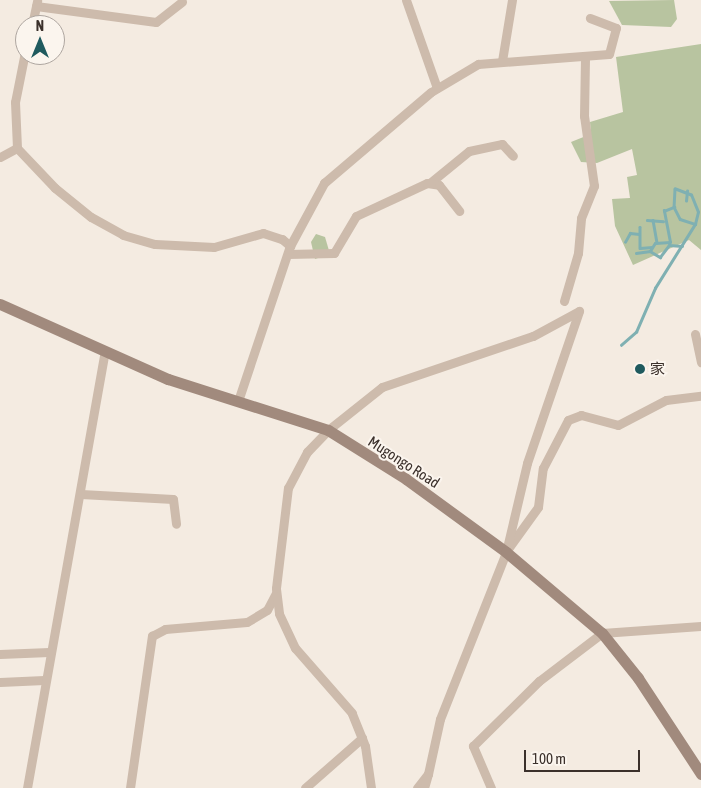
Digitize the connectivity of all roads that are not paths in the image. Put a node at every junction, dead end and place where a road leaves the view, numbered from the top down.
1 (406, 0) edge
2 (512, 0) edge
3 (182, 2) dead end
4 (37, 3) edge
5 (590, 18) dead end
6 (585, 58) junction
7 (502, 61) junction
8 (22, 65) edge
9 (437, 88) junction
10 (17, 148) junction
11 (514, 156) dead end
12 (0, 157) edge
13 (431, 182) junction
14 (459, 211) dead end
15 (289, 250) junction
16 (564, 301) dead end
17 (0, 304) edge
18 (695, 334) dead end
19 (105, 351) junction
20 (701, 362) edge
21 (701, 396) edge
22 (238, 402) junction
23 (328, 430) junction
24 (81, 494) junction
25 (176, 524) dead end
26 (506, 552) junction
27 (276, 588) junction
28 (701, 626) edge
29 (602, 633) junction
30 (49, 652) junction
31 (0, 654) edge
32 (44, 680) junction
33 (0, 682) edge
34 (362, 738) junction
35 (428, 774) junction
36 (701, 774) edge
37 (27, 788) edge
38 (130, 788) edge
39 (305, 788) edge
40 (371, 788) edge
41 (416, 788) edge
42 (424, 788) edge
43 (490, 788) edge

1 - 9 street
2 - 7 street
3 - 4 street
5 - 6 street
6 - 7 street
6 - 16 street
7 - 9 street
8 - 10 street
9 - 15 street
10 - 12 street
10 - 15 street
11 - 13 street
13 - 14 street
13 - 15 street
15 - 22 street
17 - 19 street, Mugongo Road
18 - 20 street
19 - 22 street, Mugongo Road
19 - 24 street
21 - 26 street
22 - 23 street, Mugongo Road
23 - 26 street, Mugongo Road
23 - 26 street
23 - 27 street
24 - 25 street
24 - 30 street
26 - 29 street, Mugongo Road
26 - 35 street
27 - 34 street
27 - 38 street
28 - 29 street
29 - 36 street, Mugongo Road
29 - 43 street
30 - 31 street
30 - 32 street
32 - 33 street
32 - 37 street
34 - 39 street
34 - 40 street
35 - 41 street
35 - 42 street

